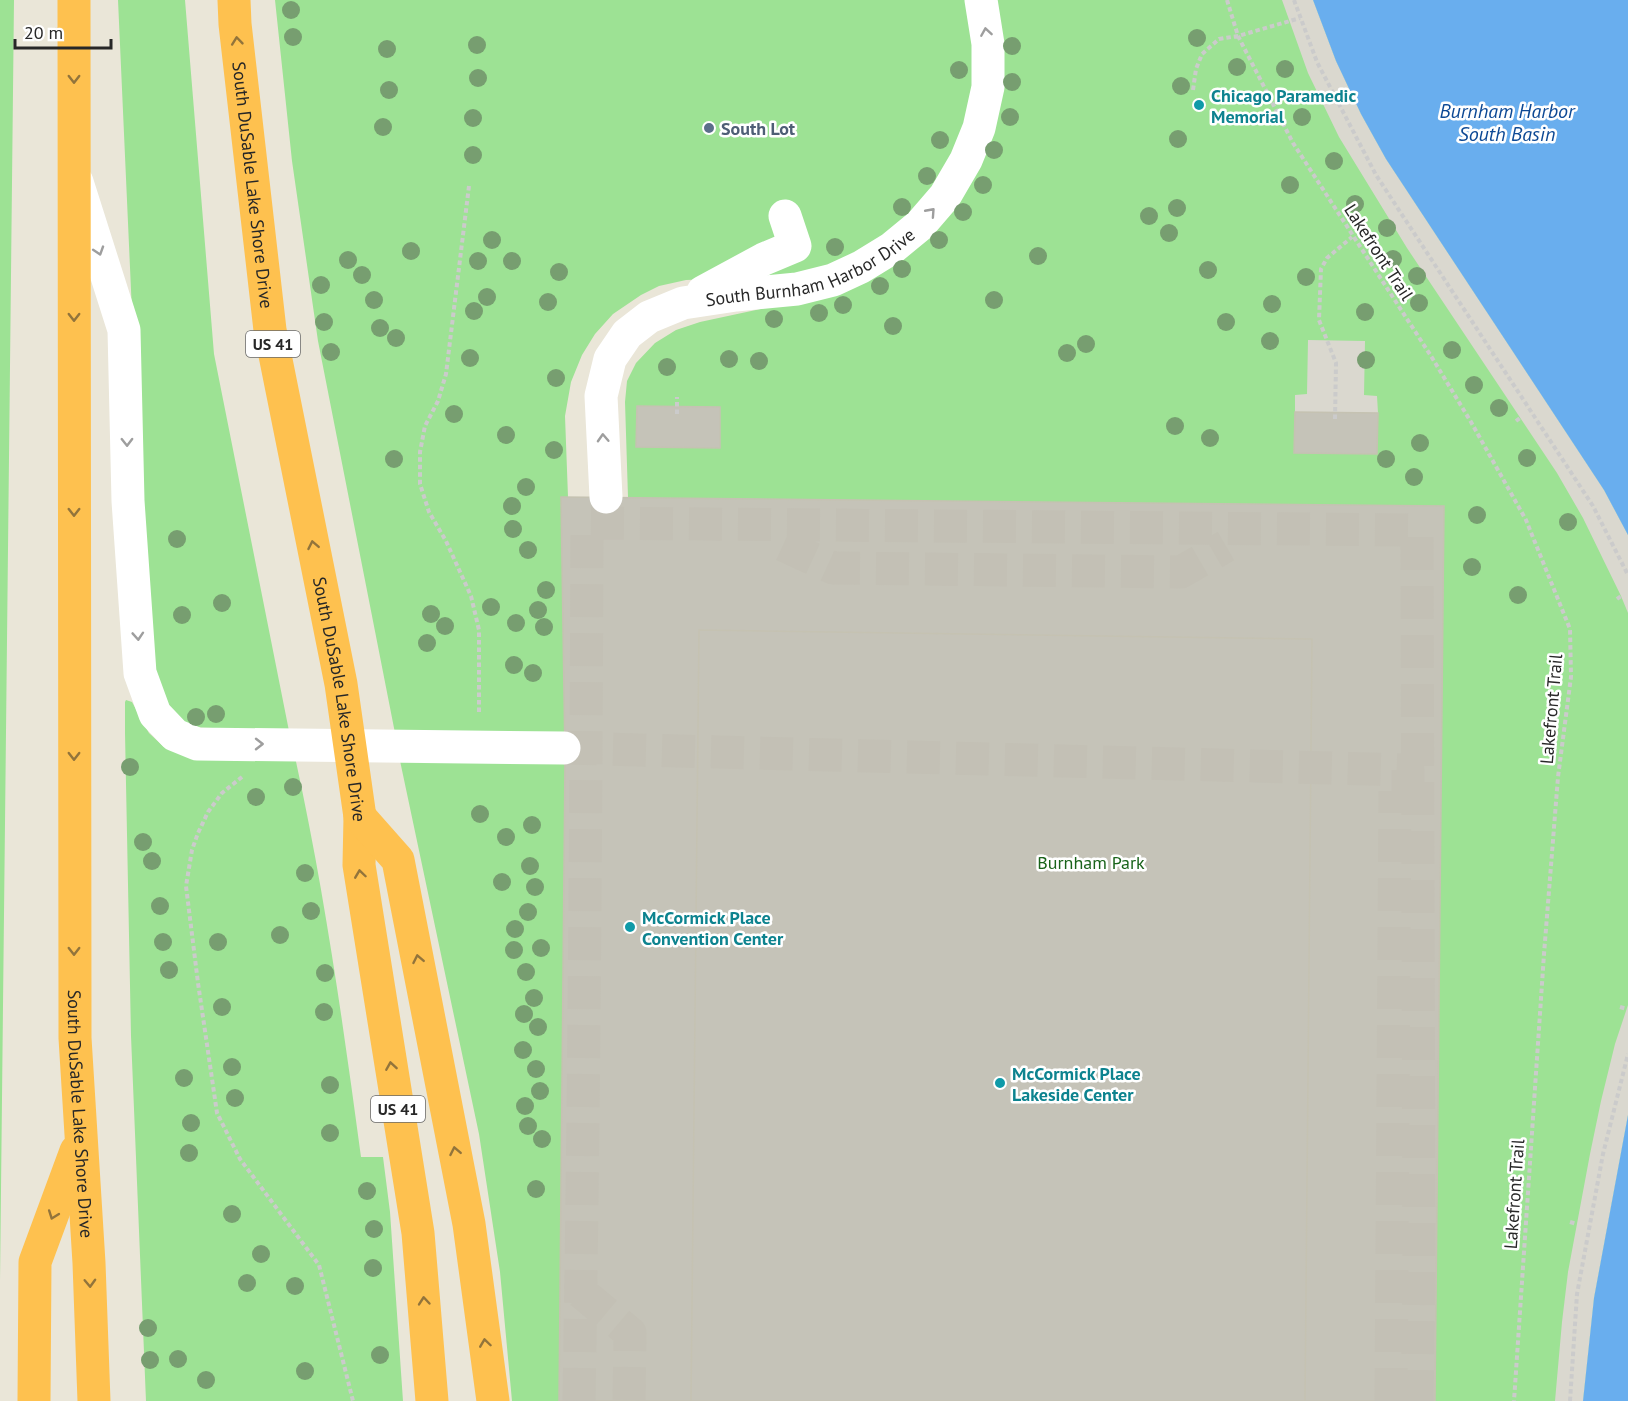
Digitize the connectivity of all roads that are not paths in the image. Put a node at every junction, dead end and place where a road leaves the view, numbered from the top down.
1 (74, 0) edge
2 (234, 0) edge
3 (981, 0) edge
4 (75, 175) junction
5 (785, 216) dead end
6 (683, 303) junction
7 (606, 496) dead end
8 (564, 748) tunnel mouth
9 (360, 817) junction
10 (80, 1141) junction
11 (34, 1401) edge
12 (94, 1401) edge
13 (432, 1401) edge
14 (493, 1401) edge

1 -> 4 highway, South DuSable Lake Shore Drive
9 -> 2 highway, South DuSable Lake Shore Drive / US 41
6 -> 3 street, South Burnham Harbor Drive
4 -> 8 street
4 -> 10 highway, South DuSable Lake Shore Drive
5 - 6 street
7 -> 6 street, South Burnham Harbor Drive
13 -> 9 highway, South DuSable Lake Shore Drive / US 41
14 -> 9 highway
10 -> 11 highway
10 -> 12 highway, South DuSable Lake Shore Drive

